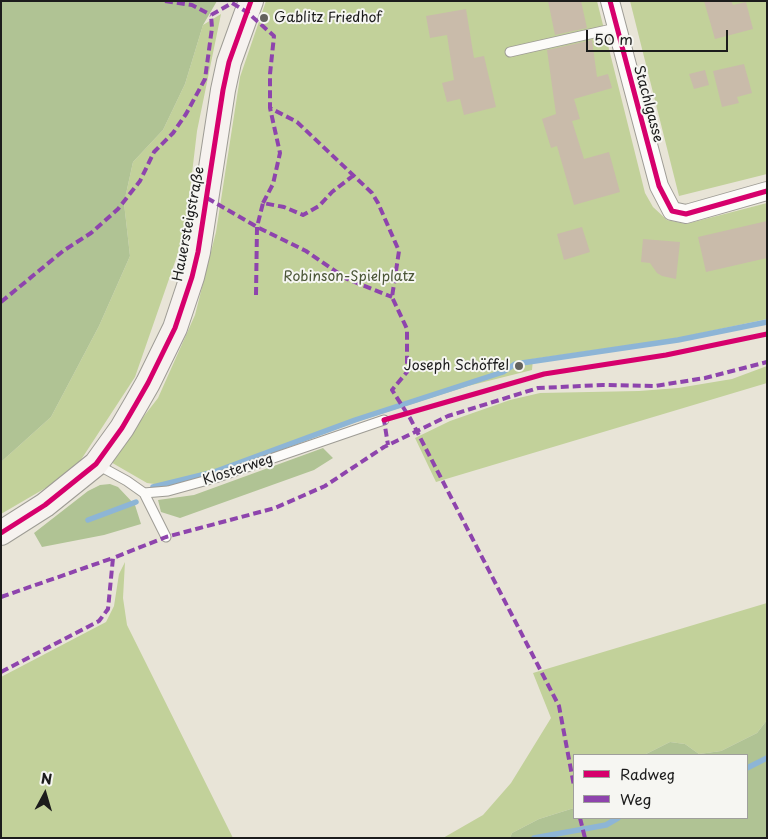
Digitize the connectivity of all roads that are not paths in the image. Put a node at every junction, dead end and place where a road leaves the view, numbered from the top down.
1 (251, 1) edge
2 (610, 1) edge
3 (616, 28) junction
4 (510, 52) dead end
5 (767, 191) edge
6 (384, 420) dead end
7 (96, 464) junction
8 (144, 493) junction
9 (1, 534) edge
10 (166, 537) dead end

1 - 7 street, Hauersteigstraße
2 - 3 street, Stachlgasse
3 - 4 lane
3 - 5 street, Stachlgasse
6 - 8 lane, Klosterweg
7 - 8 lane
7 - 9 street, Hauersteigstraße
8 - 10 lane

